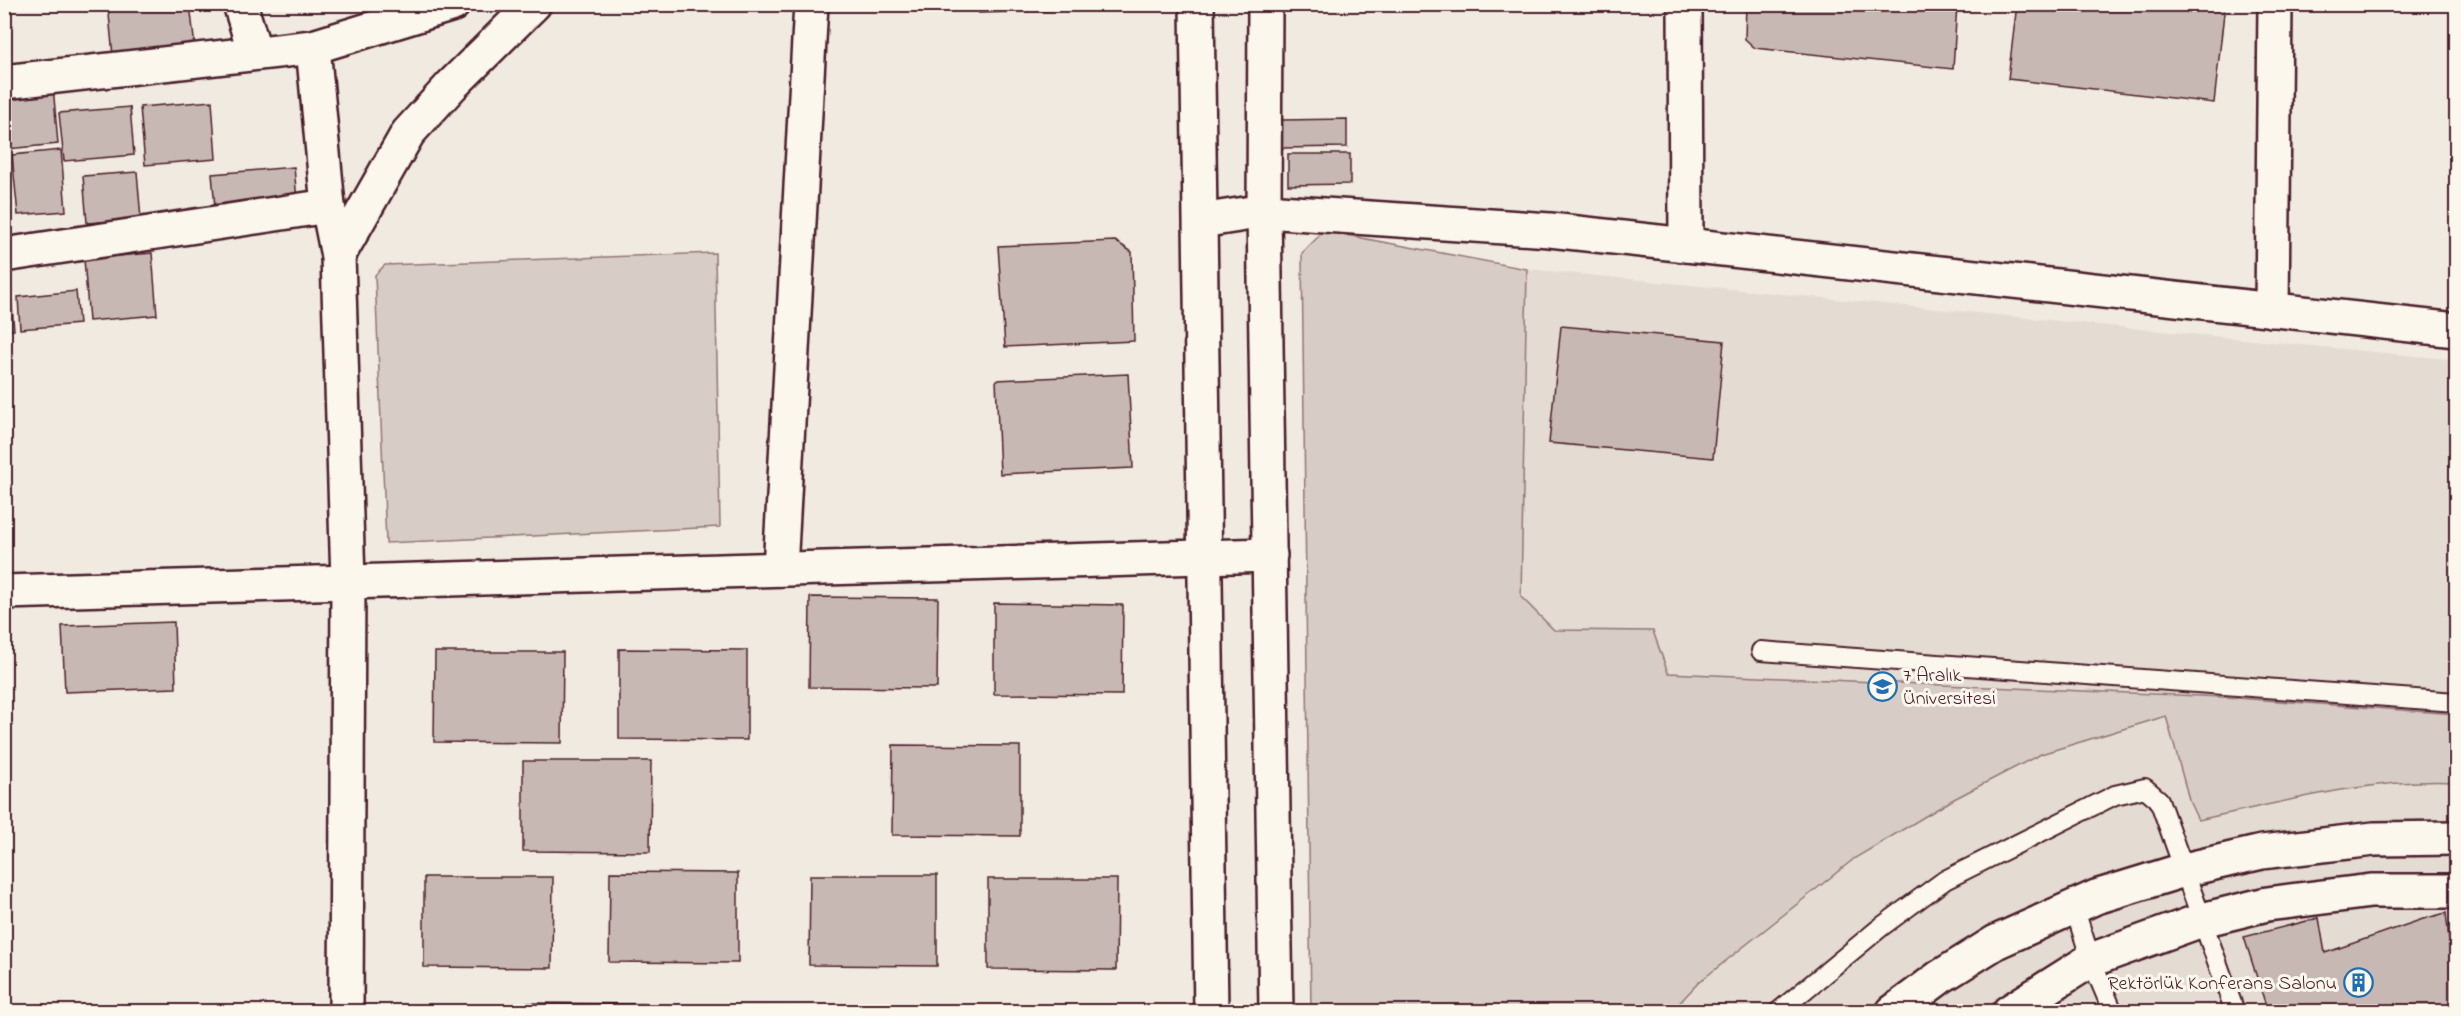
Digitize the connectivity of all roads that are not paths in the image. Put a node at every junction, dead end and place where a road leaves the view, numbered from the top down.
1 (240, 4) edge
2 (453, 4) edge
3 (534, 4) edge
4 (811, 4) edge
5 (1197, 4) edge
6 (1265, 4) edge
7 (1685, 4) edge
8 (2275, 4) edge
9 (313, 46) junction
10 (255, 53) junction
11 (4, 82) edge
12 (328, 206) junction
13 (1264, 211) junction
14 (1201, 221) junction
15 (1686, 245) junction
16 (4, 255) edge
17 (338, 256) junction
18 (2272, 310) junction
19 (2457, 330) edge
20 (1270, 555) junction
21 (1206, 558) junction
22 (780, 569) junction
23 (348, 581) junction
24 (4, 592) edge
25 (1761, 651) dead end
26 (2457, 702) edge
27 (2457, 838) edge
28 (2184, 870) junction
29 (2457, 891) edge
30 (2074, 907) junction
31 (2202, 920) junction
32 (2091, 960) junction
33 (346, 1011) edge
34 (1211, 1011) edge
35 (1276, 1011) edge
36 (1778, 1011) edge
37 (1893, 1011) edge
38 (2009, 1011) edge
39 (2113, 1011) edge
40 (2233, 1011) edge

1 - 10 street
2 - 9 street
3 - 17 street
4 - 22 street
5 - 14 street
6 - 13 street
7 - 15 street
8 - 18 street
9 - 10 street
9 - 12 street
10 - 11 street
12 - 16 street
12 - 17 street
13 - 14 street
13 - 15 street
13 - 20 street
14 - 21 street
15 - 18 street
17 - 23 street
18 - 19 street
20 - 21 street
20 - 35 street
21 - 22 street
21 - 34 street
22 - 23 street
23 - 24 street
23 - 33 street
25 - 26 lane
27 - 28 street
28 - 30 street
28 - 31 lane
28 - 36 lane
29 - 31 street
30 - 32 lane
30 - 37 street
31 - 32 street
31 - 40 lane
32 - 38 street
32 - 39 lane

